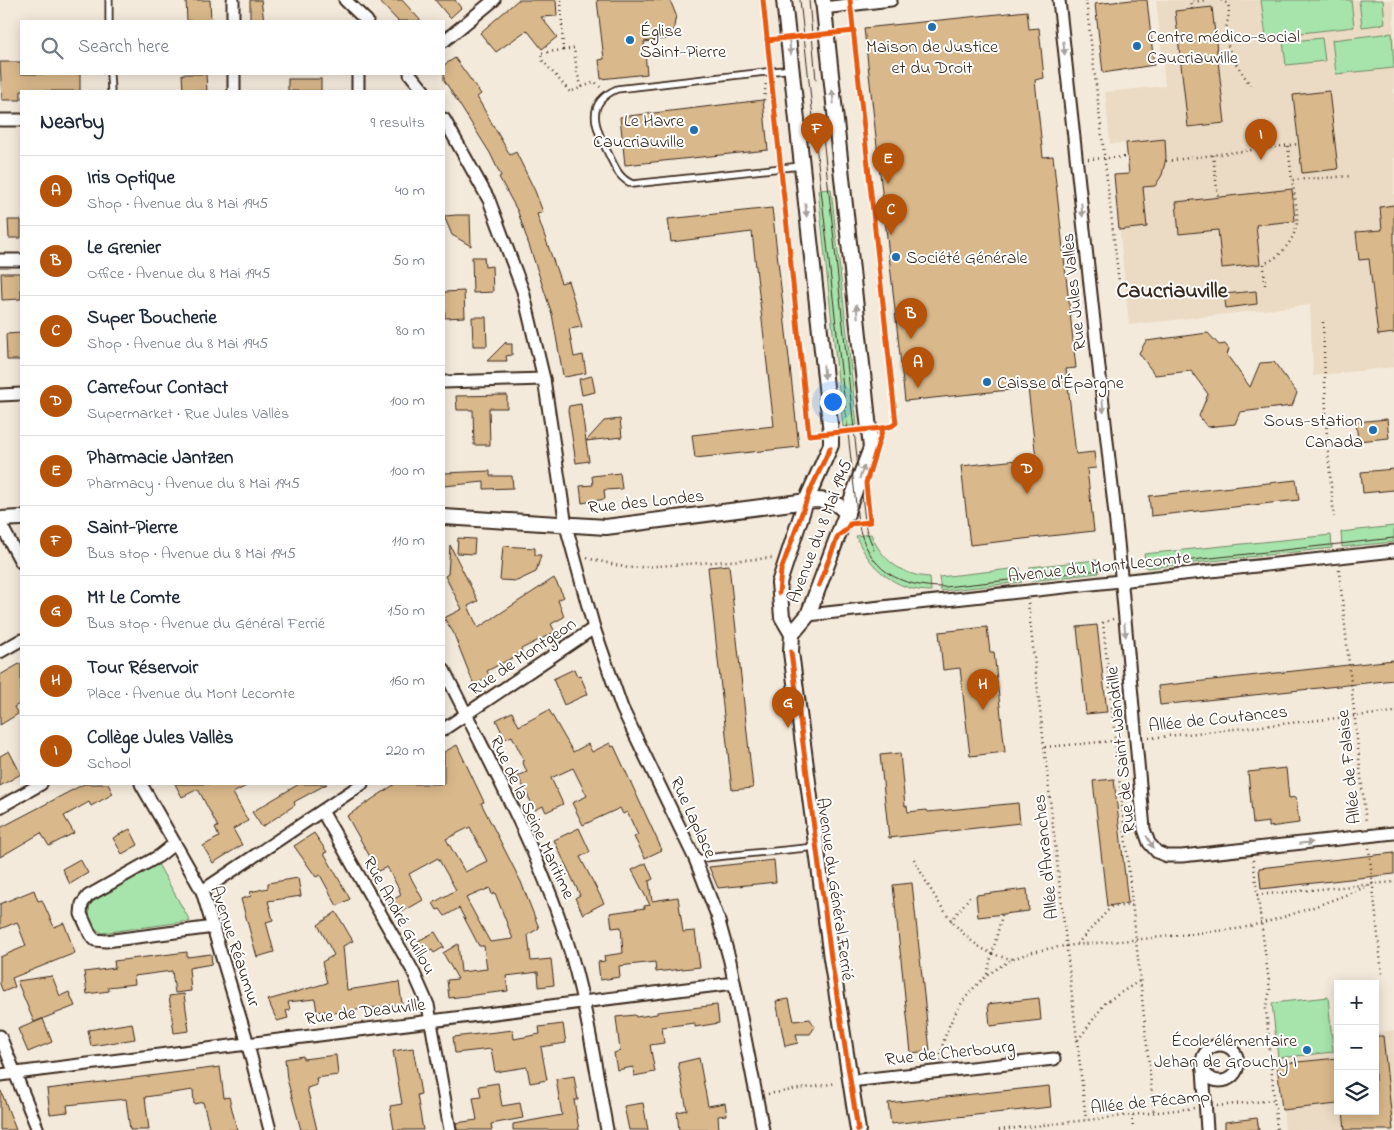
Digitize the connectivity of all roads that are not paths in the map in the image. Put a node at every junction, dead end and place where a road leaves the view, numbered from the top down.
1 (109, 0) edge
2 (233, 0) edge
3 (345, 0) edge
4 (494, 0) edge
5 (784, 0) edge
6 (891, 0) edge
7 (1059, 0) edge
8 (823, 4) edge
9 (109, 20) edge
10 (233, 20) edge
11 (366, 20) edge
12 (445, 40) edge
13 (792, 69) junction
14 (110, 75) edge
15 (234, 75) edge
16 (358, 75) edge
17 (411, 75) edge
18 (111, 90) edge
19 (234, 90) edge
20 (358, 90) edge
21 (423, 90) edge
22 (0, 120) edge
23 (20, 120) edge
24 (445, 121) edge
25 (801, 166) junction
26 (0, 260) edge
27 (20, 260) edge
28 (544, 379) junction
29 (445, 382) edge
30 (20, 394) edge
31 (0, 395) edge
32 (806, 501) junction
33 (847, 514) junction
34 (445, 517) edge
35 (20, 518) edge
36 (0, 521) edge
37 (566, 526) junction
38 (1394, 551) edge
39 (20, 560) edge
40 (1120, 581) junction
41 (808, 615) junction
42 (782, 617) junction
43 (594, 628) junction
44 (792, 634) junction
45 (20, 641) edge
46 (0, 652) edge
47 (445, 672) edge
48 (466, 714) junction
49 (445, 728) edge
50 (40, 785) edge
51 (142, 785) edge
52 (361, 785) edge
53 (0, 807) edge
54 (322, 811) junction
55 (1394, 833) edge
56 (174, 844) junction
57 (816, 848) junction
58 (695, 859) junction
59 (202, 891) junction
60 (214, 927) junction
61 (734, 983) junction
62 (582, 1002) junction
63 (431, 1021) junction
64 (0, 1036) edge
65 (248, 1044) junction
66 (1054, 1059) dead end
67 (1203, 1069) dead end
68 (15, 1073) junction
69 (0, 1075) edge
70 (850, 1081) junction
71 (38, 1130) edge
72 (270, 1130) edge
73 (450, 1130) edge
74 (607, 1130) edge
75 (763, 1130) edge
76 (858, 1130) edge
77 (1207, 1130) edge

1 - 9 lane
2 - 10 street
3 - 11 street
4 - 12 street
5 -> 13 street, Avenue du 8 Mai 1945
6 - 8 street
7 -> 40 street, Rue Jules Vallès
33 -> 8 street, Avenue du 8 Mai 1945
13 - 25 street, Avenue du 8 Mai 1945
13 - 25 lane
14 - 18 lane
15 - 19 street
16 - 20 street
17 - 21 street
22 - 23 street
24 - 28 street, Rue Laplace
25 -> 32 street, Avenue du 8 Mai 1945
26 - 27 street
28 - 29 street
28 - 37 street, Rue Laplace
30 - 31 street
32 - 33 street, Rue des Londes
32 - 37 street, Rue des Londes
32 - 42 street, Avenue du 8 Mai 1945
33 - 41 street, Avenue du 8 Mai 1945
34 - 37 street, Rue des Londes
35 - 36 street
36 - 39 street
37 - 43 street, Rue Laplace
38 - 40 street, Avenue du Mont Lecomte
40 - 41 street, Avenue du Mont Lecomte
40 -> 55 street, Rue de Saint-Wandrille
41 - 42 street
41 - 44 street, Avenue du 8 Mai 1945
42 - 44 street, Avenue du 8 Mai 1945
43 - 48 street, Rue de Montgeon
43 - 58 street, Rue Laplace
44 - 57 street, Avenue du Général Ferrié
45 - 46 street
47 - 48 street, Rue de la Seine Maritime
48 - 49 street, Rue de Montgeon
48 - 62 street, Rue de la Seine Maritime
50 - 53 street
51 - 56 street, Avenue Réaumur
52 - 54 street
54 - 59 street
54 - 63 street, Rue André Guillou
56 - 59 street, Avenue Réaumur
56 - 60 street
57 - 58 lane
57 - 70 street, Avenue du Général Ferrié
58 - 61 street, Rue Laplace
59 - 60 street, Avenue Réaumur
60 - 65 street, Avenue Réaumur
61 - 62 street, Rue de Deauville
61 - 75 street, Rue Laplace
62 - 63 street, Rue de Deauville
62 - 74 street, Rue de la Seine Maritime
63 - 65 street, Rue de Deauville
63 - 73 street, Rue André Guillou
64 - 68 street
65 - 68 street, Rue de Deauville
65 - 72 street, Avenue Réaumur
66 - 70 street, Rue de Cherbourg
67 - 77 street
68 - 69 street, Rue de Deauville
68 - 71 street
70 - 76 street, Avenue du Général Ferrié

